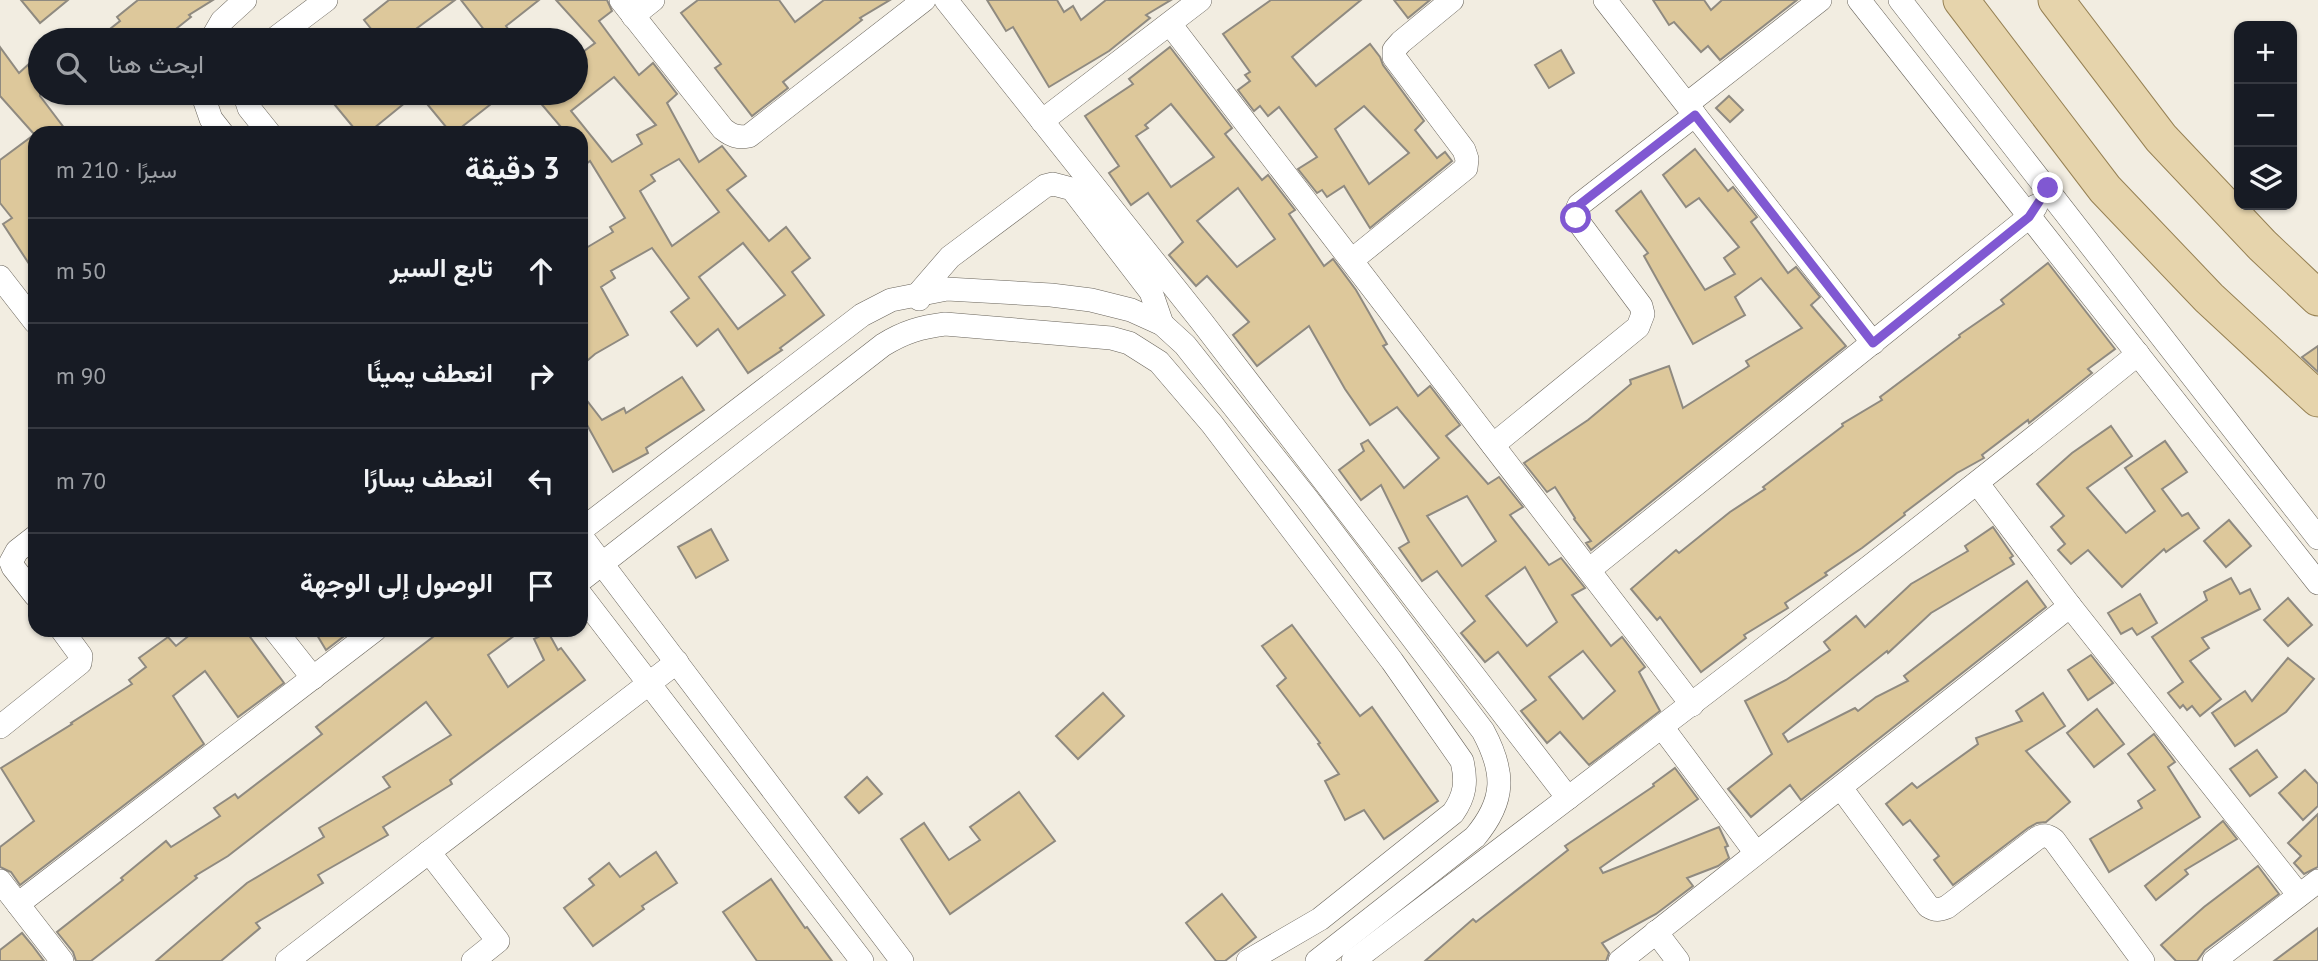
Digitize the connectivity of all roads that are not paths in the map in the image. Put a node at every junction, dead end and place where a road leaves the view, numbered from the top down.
1 (245, 0) edge
2 (326, 0) edge
3 (653, 0) edge
4 (924, 0) edge
5 (946, 0) edge
6 (1200, 0) edge
7 (1452, 0) edge
8 (1605, 0) edge
9 (1820, 0) edge
10 (1859, 0) edge
11 (1961, 0) edge
12 (2056, 0) edge
13 (1901, 1) edge
14 (627, 8) edge
15 (1877, 22) junction
16 (1170, 24) junction
17 (218, 28) edge
18 (289, 28) edge
19 (206, 105) edge
20 (248, 105) edge
21 (1691, 109) junction
22 (1042, 121) junction
23 (216, 126) edge
24 (263, 126) edge
25 (2048, 188) junction
26 (2029, 217) junction
27 (1352, 260) junction
28 (0, 277) edge
29 (918, 293) junction
30 (2318, 298) edge
31 (28, 313) edge
32 (1162, 324) junction
33 (920, 327) junction
34 (1873, 343) junction
35 (1143, 350) junction
36 (2138, 354) junction
37 (2318, 399) edge
38 (1493, 445) junction
39 (1978, 484) junction
40 (588, 525) edge
41 (2318, 538) edge
42 (28, 542) edge
43 (588, 545) edge
44 (602, 564) junction
45 (1588, 569) junction
46 (588, 575) edge
47 (2318, 583) edge
48 (28, 586) edge
49 (588, 604) edge
50 (2070, 606) junction
51 (67, 637) edge
52 (281, 637) edge
53 (367, 637) edge
54 (1416, 643) junction
55 (1392, 661) junction
56 (677, 662) junction
57 (313, 678) junction
58 (647, 684) junction
59 (1692, 705) junction
60 (0, 727) edge
61 (1662, 727) junction
62 (1519, 734) junction
63 (1494, 751) junction
64 (1841, 788) junction
65 (1568, 798) junction
66 (429, 852) junction
67 (1756, 853) junction
68 (1445, 861) junction
69 (0, 881) edge
70 (1459, 881) junction
71 (2318, 881) edge
72 (2298, 895) junction
73 (18, 904) junction
74 (1656, 932) junction
75 (1272, 955) edge
76 (62, 961) edge
77 (287, 961) edge
78 (473, 961) edge
79 (862, 961) edge
80 (902, 961) edge
81 (1248, 961) edge
82 (1317, 961) edge
83 (1353, 961) edge
84 (1620, 961) edge
85 (1678, 961) edge
86 (2143, 961) edge
87 (2214, 961) edge

1 - 17 street
2 - 18 street
3 - 14 street
4 - 14 street
5 - 22 street
6 - 16 street
7 - 27 street
8 - 21 street
9 - 21 street
10 - 15 street
11 - 37 main road
12 - 30 main road
13 - 15 street
13 - 25 street
15 - 26 street
16 - 22 street
16 - 27 street
19 - 23 street
20 - 24 street
21 - 34 street
21 - 38 street
22 - 62 street
25 - 26 street
25 - 41 street
26 - 34 street
26 - 36 street
27 - 38 street
28 - 31 street
29 - 32 street
29 - 32 street
29 - 33 street
29 - 40 street
32 - 35 street
32 - 54 street
33 - 35 street
33 - 44 street
34 - 45 street
35 - 55 street
36 - 39 street
36 - 47 street
38 - 45 street
39 - 50 street
39 - 59 street
42 - 48 street
43 - 44 street
44 - 46 street
44 - 56 street
45 - 59 street
49 - 58 street
50 - 64 street
50 - 72 street
51 - 60 street
52 - 57 street
53 - 57 street
54 - 55 street
54 - 63 street
55 - 75 street
56 - 58 street
56 - 80 street
57 - 73 street
58 - 66 street
58 - 79 street
59 - 61 street
61 - 65 street
61 - 67 street
62 - 63 street
62 - 65 street
63 - 68 street
64 - 67 street
64 - 86 street
65 - 70 street
66 - 77 street
66 - 78 street
67 - 74 street
68 - 70 street
68 - 82 street
69 - 73 street
70 - 83 street
71 - 72 street
72 - 87 street
73 - 76 street
74 - 84 street
74 - 85 street
75 - 81 street

